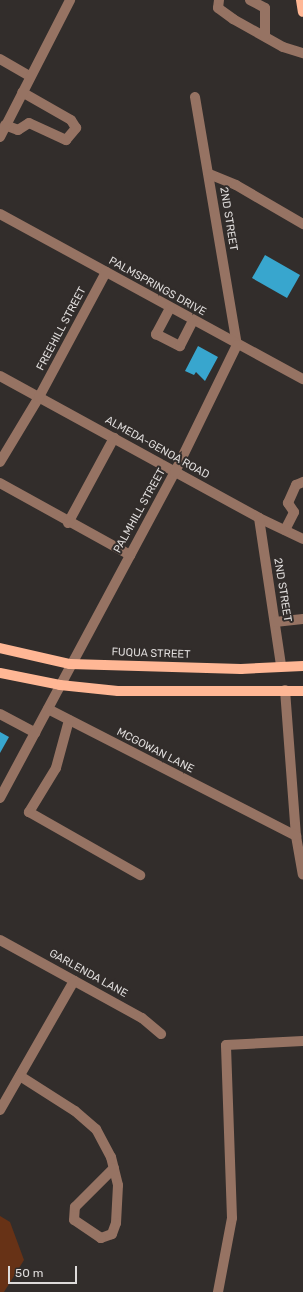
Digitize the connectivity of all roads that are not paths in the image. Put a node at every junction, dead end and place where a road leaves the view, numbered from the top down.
1 (70, 0) edge
2 (219, 0) edge
3 (250, 0) edge
4 (301, 0) edge
5 (265, 4) edge
6 (303, 12) edge
7 (265, 36) junction
8 (303, 53) edge
9 (0, 60) edge
10 (29, 76) junction
11 (22, 92) junction
12 (195, 97) dead end
13 (5, 125) junction
14 (0, 136) edge
15 (209, 174) junction
16 (0, 214) edge
17 (303, 224) edge
18 (106, 272) junction
19 (170, 308) junction
20 (193, 320) junction
21 (237, 345) junction
22 (0, 376) edge
23 (303, 379) edge
24 (40, 397) junction
25 (114, 438) junction
26 (0, 462) edge
27 (175, 472) junction
28 (303, 482) edge
29 (0, 483) edge
30 (299, 514) edge
31 (259, 518) junction
32 (68, 523) junction
33 (285, 530) junction
34 (303, 539) edge
35 (130, 555) junction
36 (303, 619) edge
37 (275, 622) junction
38 (0, 648) edge
39 (70, 664) junction
40 (281, 666) junction
41 (303, 666) edge
42 (0, 673) edge
43 (60, 685) junction
44 (294, 691) edge
45 (303, 697) edge
46 (48, 709) junction
47 (0, 714) edge
48 (69, 720) junction
49 (35, 733) junction
50 (0, 798) edge
51 (296, 836) junction
52 (303, 874) edge
53 (140, 875) dead end
54 (0, 940) edge
55 (74, 981) junction
56 (161, 1034) dead end
57 (302, 1040) edge
58 (20, 1076) junction
59 (0, 1110) edge
60 (114, 1168) junction
61 (218, 1292) edge

1 - 10 street
2 - 7 street
3 - 5 street
4 - 6 main road
5 - 7 street
7 - 8 street
9 - 10 street
10 - 11 street
11 - 13 street
11 - 13 street
12 - 15 street, 2ND STREET
13 - 14 street
15 - 17 street
15 - 21 street, 2ND STREET
16 - 18 street, PALMSPRINGS DRIVE
18 - 19 street, PALMSPRINGS DRIVE
18 - 24 street, FREEHILL STREET
19 - 20 street, PALMSPRINGS DRIVE
19 - 20 street
20 - 21 street, PALMSPRINGS DRIVE
21 - 23 street, PALMSPRINGS DRIVE
21 - 27 street, PALMHILL STREET
22 - 24 street, ALMEDA-GENOA ROAD
24 - 25 street, ALMEDA-GENOA ROAD
24 - 26 street, FREEHILL STREET
25 - 27 street, ALMEDA-GENOA ROAD
25 - 32 street
27 - 31 street, ALMEDA-GENOA ROAD
27 - 35 street, PALMHILL STREET
28 - 30 street
29 - 32 street
30 - 33 street
31 - 33 street, ALMEDA-GENOA ROAD
31 - 37 street, 2ND STREET
32 - 35 street
33 - 34 street, ALMEDA-GENOA ROAD
35 - 39 street, PALMHILL STREET
36 - 37 street
37 - 40 street, 2ND STREET
38 - 39 main road, FUQUA STREET
39 - 40 main road, FUQUA STREET
39 - 43 street
40 - 41 main road, FUQUA STREET
42 - 43 main road
43 - 44 main road
43 - 46 street
44 - 45 street
44 - 51 street
46 - 48 street, MCGOWAN LANE
46 - 49 street
47 - 49 street
48 - 51 street, MCGOWAN LANE
48 - 53 street
49 - 50 street
51 - 52 street
54 - 55 street, GARLENDA LANE
55 - 56 street, GARLENDA LANE
55 - 58 street
57 - 61 street
58 - 59 street
58 - 60 street
60 - 60 street

